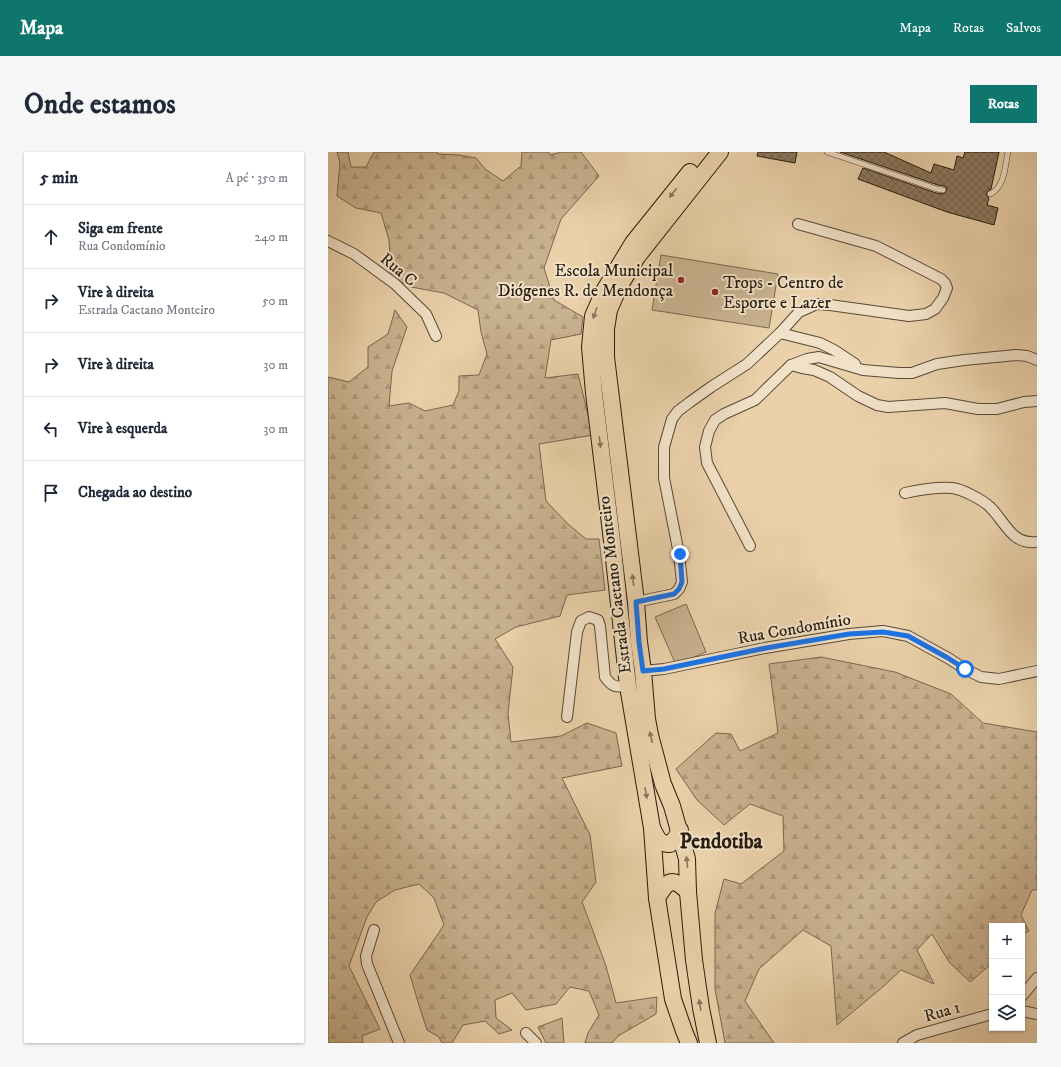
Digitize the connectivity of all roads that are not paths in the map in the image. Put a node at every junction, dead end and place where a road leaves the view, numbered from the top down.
1 (706, 152) edge
2 (720, 152) edge
3 (827, 152) edge
4 (1008, 152) edge
5 (943, 190) dead end
6 (990, 194) dead end
7 (798, 224) dead end
8 (328, 241) edge
9 (780, 333) junction
10 (436, 336) dead end
11 (1037, 360) edge
12 (791, 365) junction
13 (863, 370) junction
14 (1037, 401) edge
15 (905, 493) dead end
16 (1037, 542) edge
17 (750, 546) dead end
18 (636, 602) junction
19 (643, 671) junction
20 (1037, 671) edge
21 (628, 686) junction
22 (567, 717) dead end
23 (652, 828) junction
24 (680, 830) junction
25 (688, 892) junction
26 (657, 898) junction
27 (374, 930) dead end
28 (1037, 978) edge
29 (1023, 995) edge
30 (1025, 1012) edge
31 (1037, 1014) edge
32 (989, 1015) edge
33 (526, 1033) dead end
34 (399, 1043) edge
35 (536, 1043) edge
36 (689, 1043) edge
37 (708, 1043) edge
38 (903, 1043) edge

1 -> 21 main road, Estrada Caetano Monteiro
18 -> 2 main road, Estrada Caetano Monteiro
3 - 5 lane
4 - 6 lane
7 - 9 street
8 - 10 street, Rua C
9 - 13 street
9 - 18 street
11 - 13 street
12 - 13 street
12 - 14 street
12 - 17 street
15 - 16 street
18 - 19 main road, Estrada Caetano Monteiro
19 - 20 street, Rua Condomínio
24 -> 19 main road, Estrada Caetano Monteiro
21 - 22 street
21 -> 23 main road, Estrada Caetano Monteiro
23 - 24 main road
23 - 26 main road, Estrada Caetano Monteiro
25 -> 24 main road, Estrada Caetano Monteiro
25 - 26 main road
37 -> 25 main road, Estrada Caetano Monteiro
26 - 36 main road, Estrada Caetano Monteiro
27 - 34 street
28 - 29 street
30 - 31 street
32 - 38 street, Rua 1
33 - 35 street

